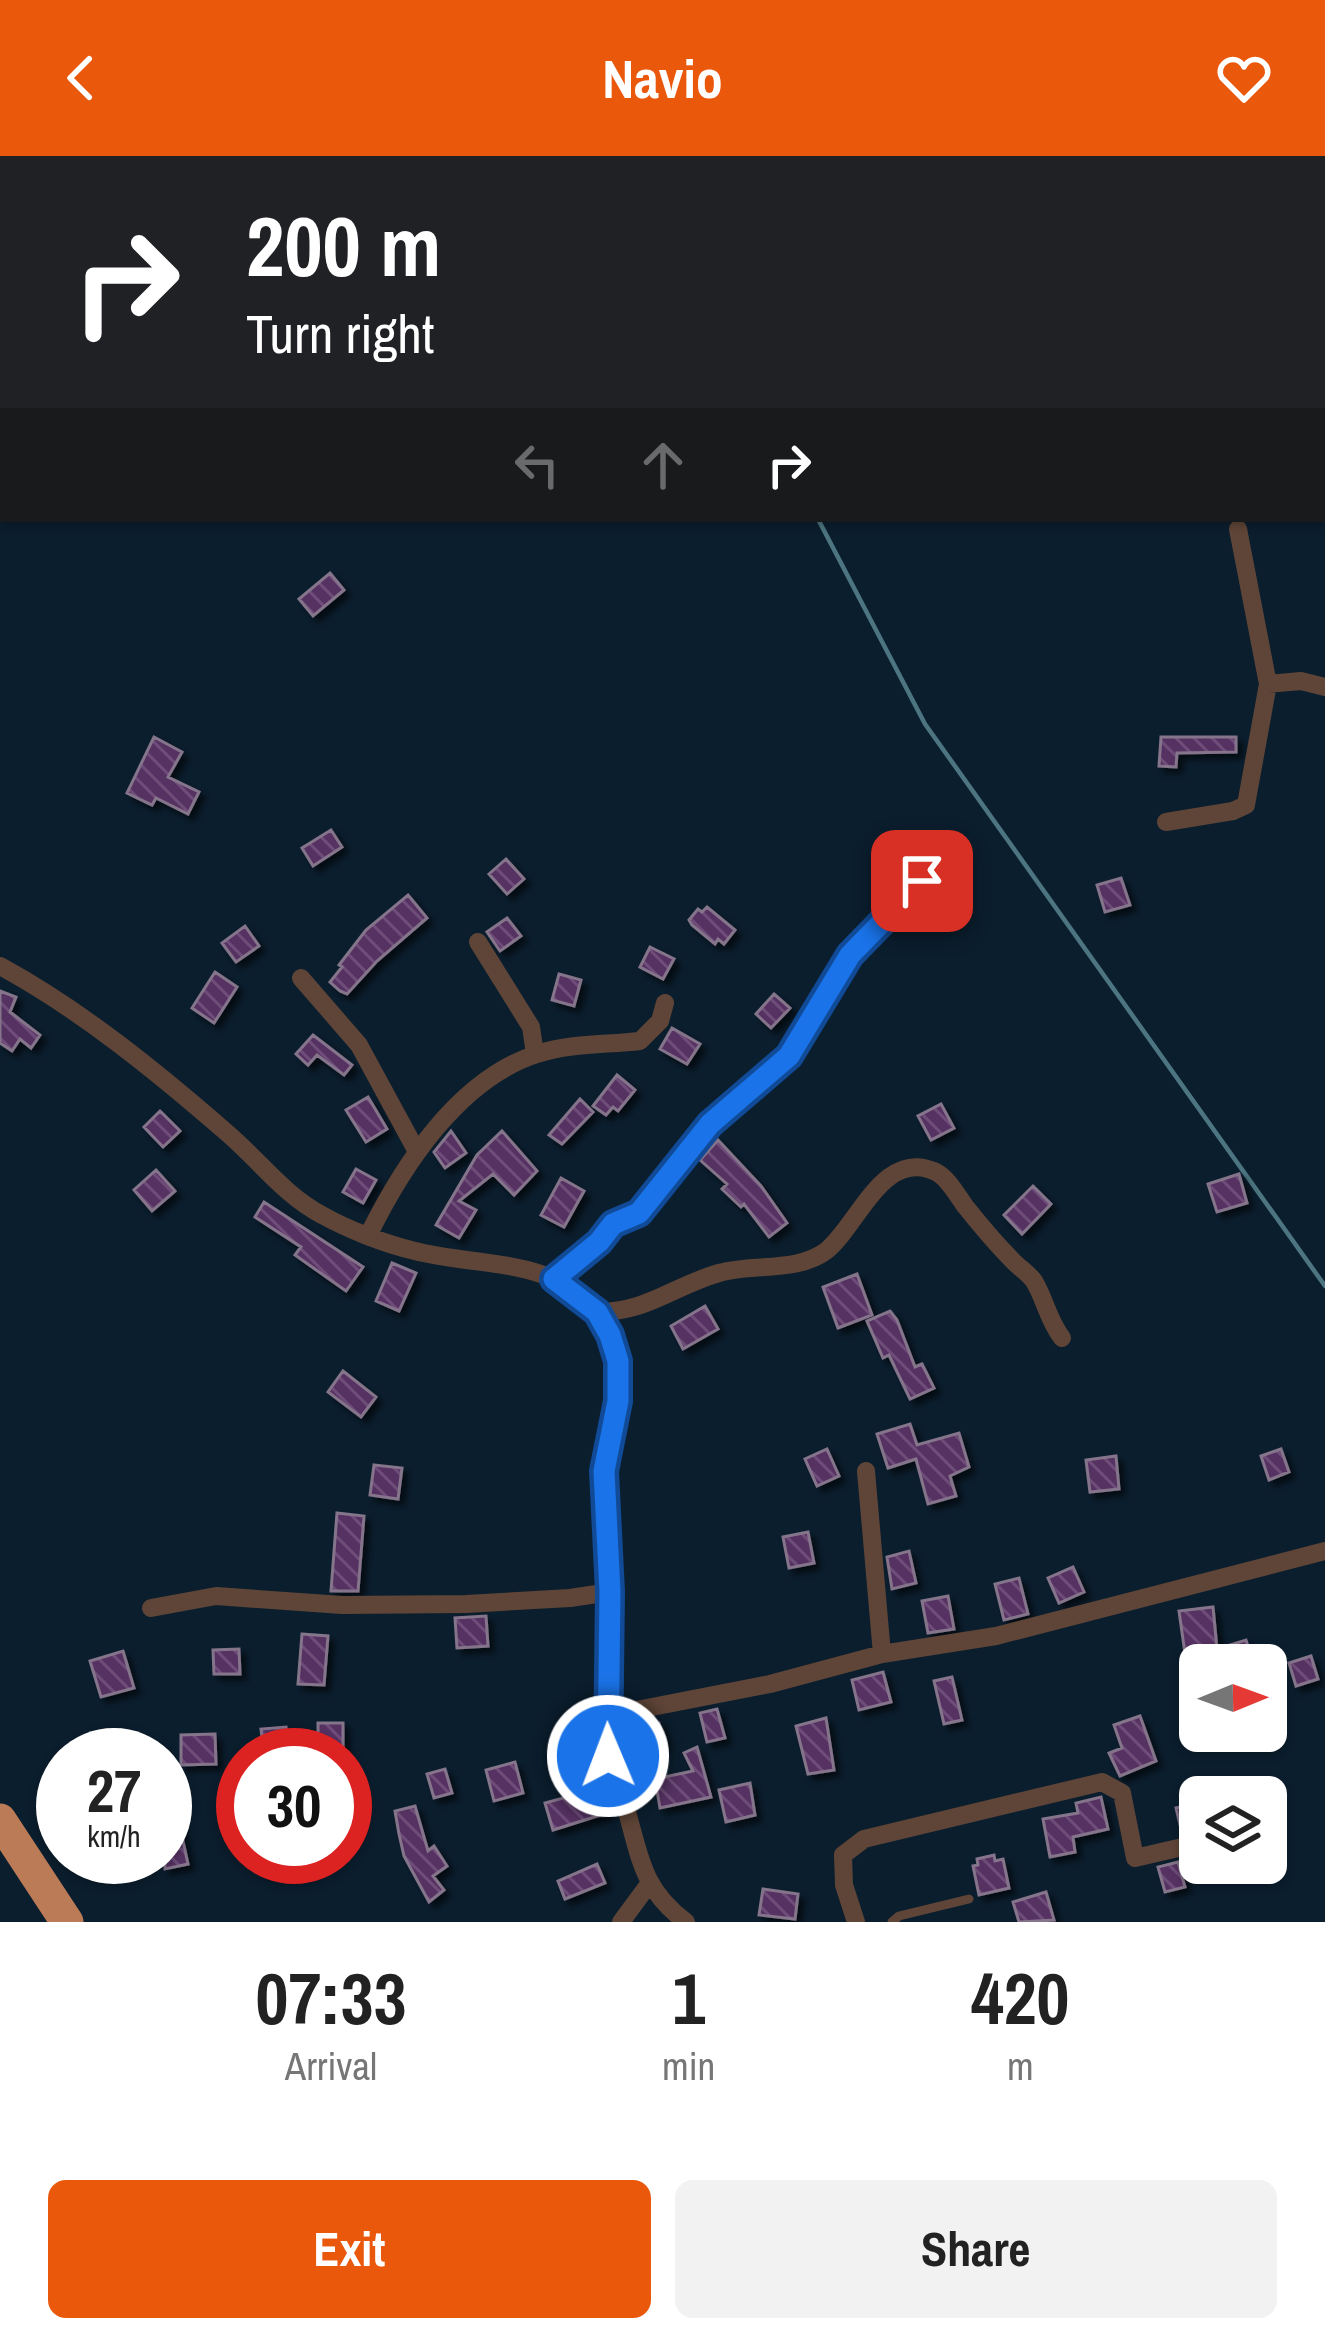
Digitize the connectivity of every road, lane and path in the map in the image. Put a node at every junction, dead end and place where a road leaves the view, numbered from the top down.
1 (1238, 529) dead end
2 (1268, 684) junction
3 (1325, 687) edge
4 (1166, 822) dead end
5 (922, 881) dead end
6 (478, 942) dead end
7 (0, 966) edge
8 (302, 978) dead end
9 (665, 1003) dead end
10 (536, 1054) junction
11 (416, 1150) junction
12 (369, 1234) junction
13 (554, 1279) junction
14 (597, 1312) junction
15 (1062, 1338) dead end
16 (866, 1471) dead end
17 (1325, 1551) edge
18 (610, 1592) junction
19 (152, 1608) dead end
20 (882, 1654) junction
21 (606, 1716) junction
22 (0, 1820) edge
23 (1179, 1848) edge
24 (649, 1884) junction
25 (969, 1899) dead end
26 (67, 1922) edge
27 (621, 1922) edge
28 (686, 1922) edge
29 (856, 1922) edge
30 (892, 1922) edge

1 - 2 street
2 - 3 street
2 - 4 street
5 - 13 street
6 - 10 street
7 - 12 street
8 - 11 street
9 - 10 street
10 - 11 street
11 - 12 street
12 - 13 street
13 - 14 street
14 - 15 street
14 - 18 street
16 - 20 street
17 - 20 street
18 - 19 street
18 - 21 street
20 - 21 street
21 - 24 street
22 - 26 highway
23 - 29 street
24 - 27 street
24 - 28 street
25 - 30 lane

